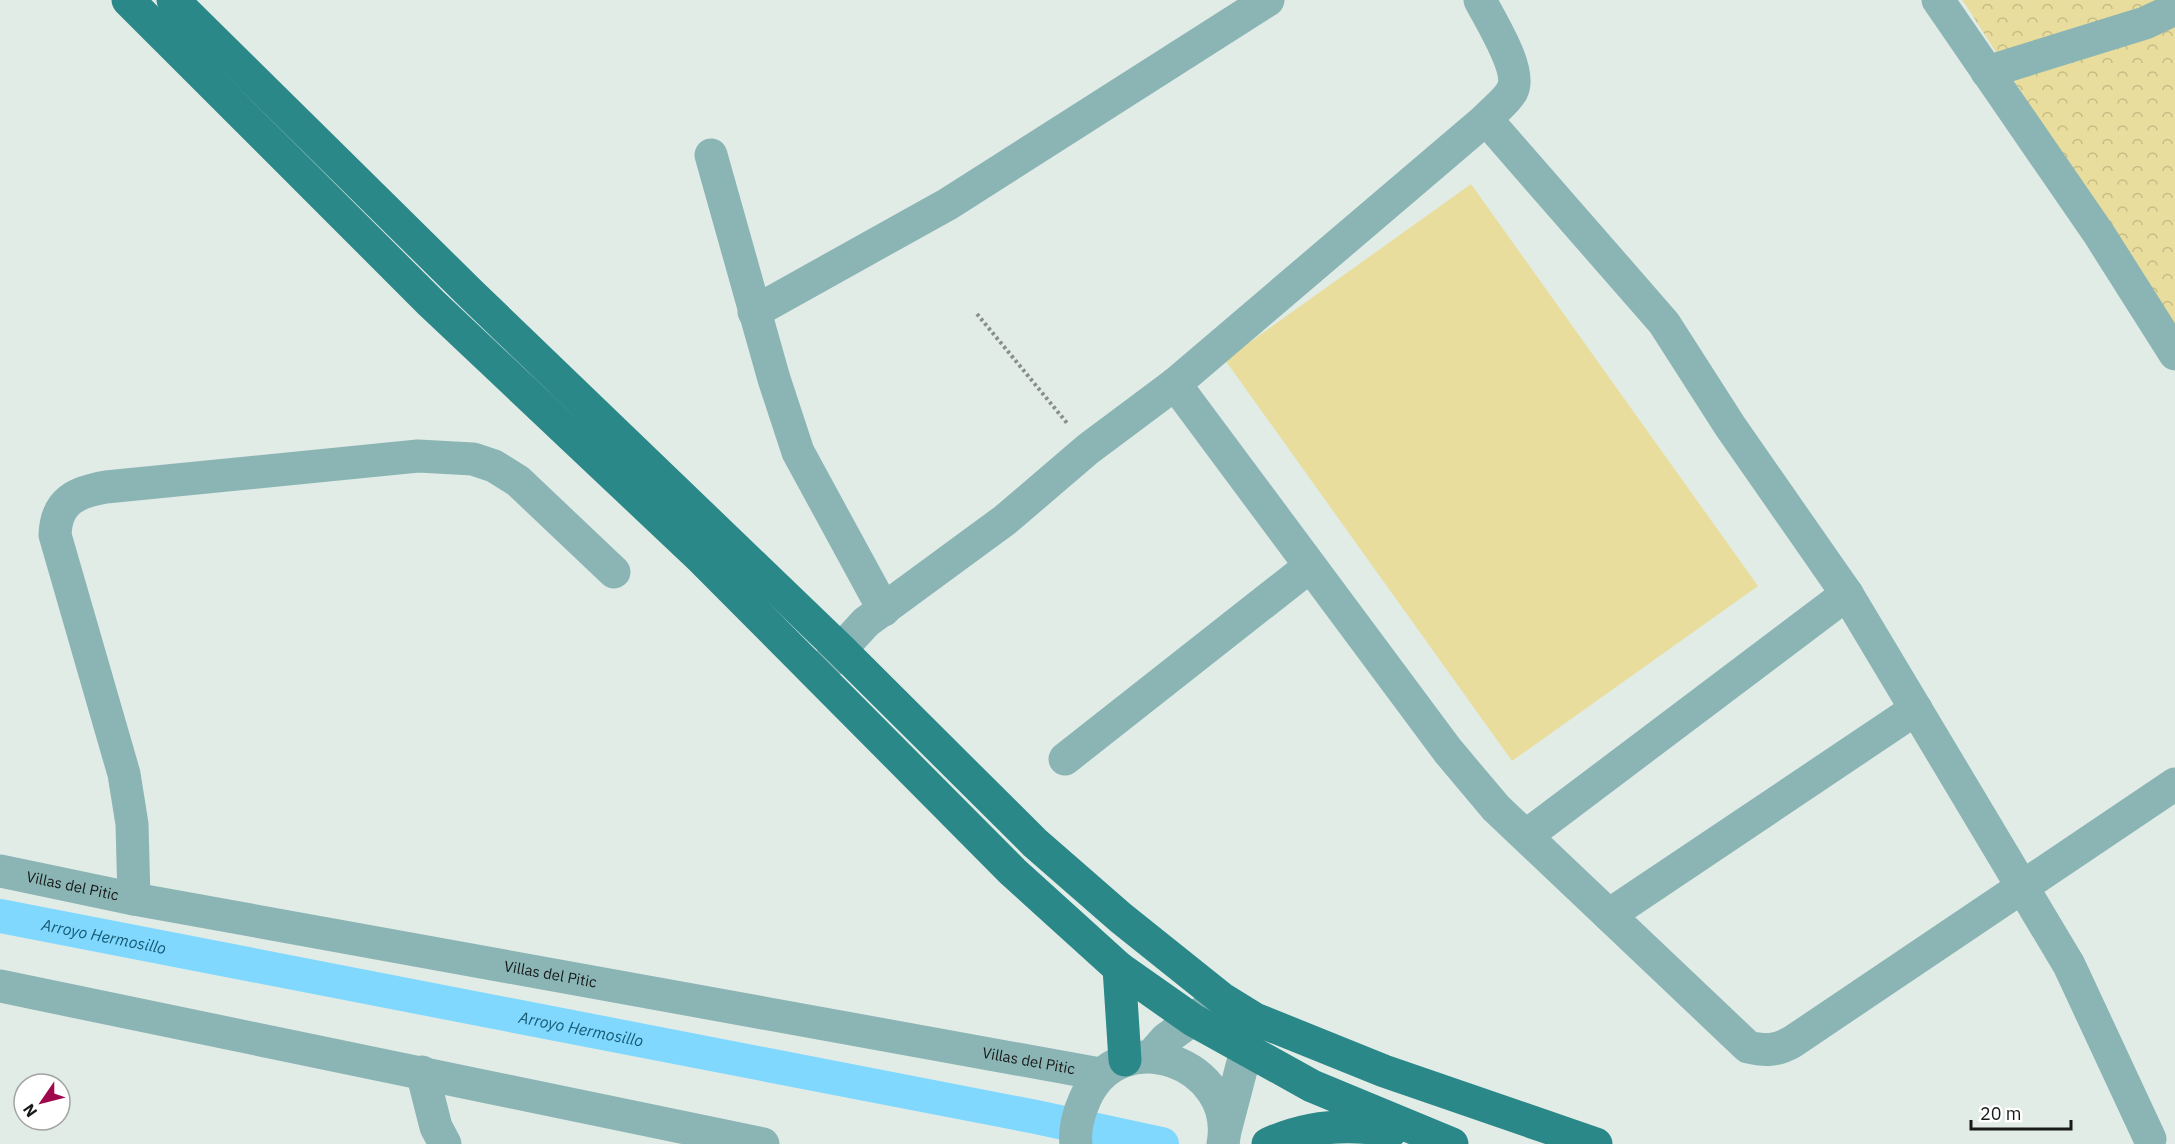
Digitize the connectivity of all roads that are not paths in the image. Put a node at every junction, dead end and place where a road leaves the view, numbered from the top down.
1 (128, 0) edge
2 (172, 0) edge
3 (1268, 0) edge
4 (1480, 0) edge
5 (1938, 0) edge
6 (2175, 9) edge
7 (1987, 72) junction
8 (1486, 119) junction
9 (711, 155) dead end
10 (754, 312) junction
11 (2175, 354) edge
12 (1175, 384) junction
13 (1309, 567) junction
14 (614, 572) dead end
15 (1847, 594) junction
16 (884, 610) junction
17 (840, 649) junction
18 (817, 677) junction
19 (1916, 709) junction
20 (1065, 759) dead end
21 (2175, 784) edge
22 (1526, 836) junction
23 (0, 871) edge
24 (2020, 886) junction
25 (134, 899) junction
26 (1609, 915) junction
27 (1119, 968) junction
28 (0, 986) edge
29 (1221, 998) junction
30 (1255, 1019) junction
31 (1193, 1020) junction
32 (1246, 1051) junction
33 (1125, 1064) junction
34 (422, 1071) junction
35 (1078, 1130) edge
36 (1224, 1137) edge
37 (2150, 1139) dead end
38 (1272, 1142) edge
39 (1446, 1142) edge
40 (444, 1144) edge
41 (763, 1144) edge
42 (1596, 1144) edge

1 - 18 main road
2 - 17 main road
3 - 10 street
4 - 8 street
5 - 7 street
6 - 7 street
7 - 11 street
8 - 12 street
8 - 15 street
9 - 10 street
10 - 16 street
12 - 13 street
12 - 16 street
13 - 20 street
13 - 22 street
14 - 25 street
15 - 19 street
15 - 22 street
16 - 17 street
17 - 18 street
17 - 29 main road
18 - 27 main road
19 - 24 street
19 - 26 street
21 - 24 street
22 - 26 street
23 - 25 street, Villas del Pitic
24 - 26 street
24 - 37 street
25 - 33 street, Villas del Pitic
27 - 31 main road
27 - 33 main road
28 - 34 street
29 - 30 main road
29 - 31 street
30 - 32 street
30 - 42 main road
31 - 32 main road
31 - 33 street
32 - 36 street
32 - 39 main road
33 - 35 street
33 - 36 street, Villas del Pitic
34 - 40 street
34 - 41 street
38 - 39 main road

